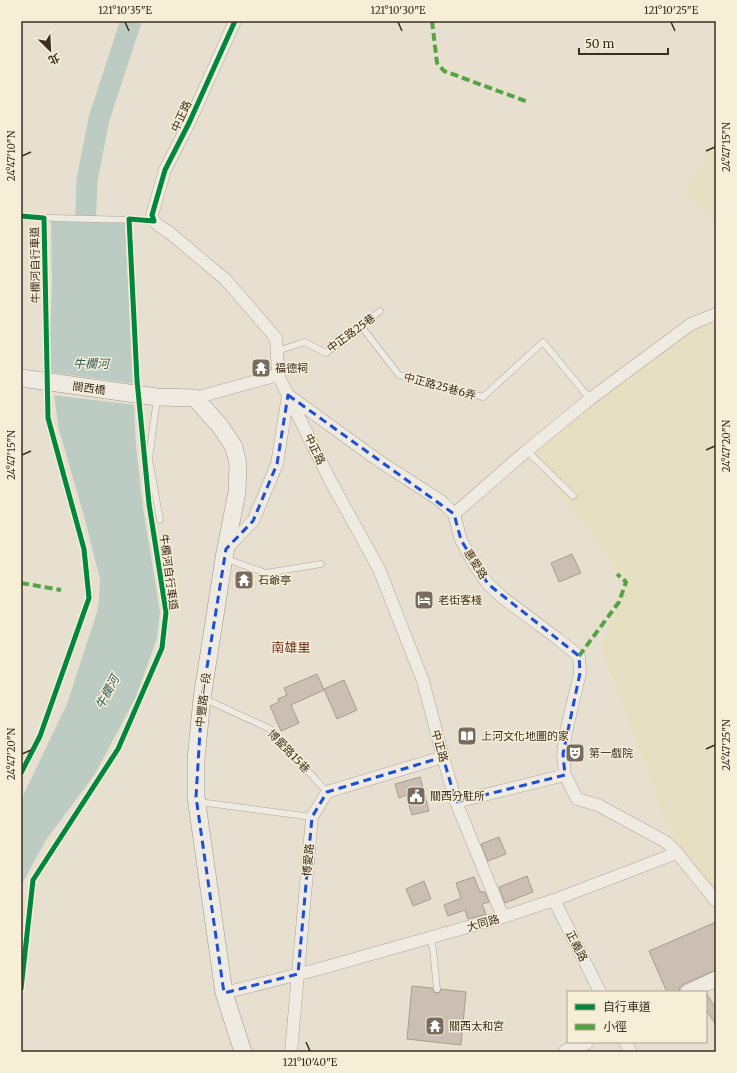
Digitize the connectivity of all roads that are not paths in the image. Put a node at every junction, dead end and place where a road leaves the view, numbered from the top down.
1 (235, 21) edge
2 (21, 216) edge
3 (154, 221) junction
4 (380, 311) dead end
5 (716, 314) edge
6 (361, 326) junction
7 (277, 351) junction
8 (278, 375) junction
9 (21, 378) edge
10 (288, 395) junction
11 (157, 396) junction
12 (195, 398) junction
13 (590, 400) junction
14 (527, 451) junction
15 (573, 496) dead end
16 (454, 514) junction
17 (160, 520) dead end
18 (225, 553) junction
19 (321, 564) dead end
20 (202, 698) junction
21 (443, 757) junction
22 (564, 775) junction
23 (328, 792) junction
24 (196, 801) junction
25 (456, 802) junction
26 (312, 817) junction
27 (677, 853) junction
28 (554, 900) junction
29 (716, 901) edge
30 (503, 918) junction
31 (430, 938) junction
32 (298, 974) junction
33 (716, 979) edge
34 (437, 989) dead end
35 (600, 991) edge
36 (690, 991) edge
37 (224, 993) junction
38 (584, 1043) edge
39 (626, 1043) edge
40 (243, 1052) edge
41 (292, 1052) edge
42 (566, 1052) edge
43 (631, 1052) edge

1 - 3 street, 中正路
2 - 3 lane
3 - 7 street, 中正路
4 - 6 lane, 中正路25巷
5 - 13 street
6 - 7 lane, 中正路25巷
6 - 13 lane, 中正路25巷6弄
7 - 8 street, 中正路
8 - 10 street, 中正路
8 - 12 street
9 - 11 main road, 關西橋
10 - 16 street
10 - 18 street
10 - 21 street, 中正路
11 - 12 main road
11 - 17 lane
12 - 18 main road, 中豐路一段
13 - 14 street
14 - 15 lane
14 - 16 street
16 - 22 street, 惠愛路
18 - 19 lane
18 - 20 main road, 中豐路一段
20 - 23 lane, 博愛路15巷
20 - 24 main road, 中豐路一段
21 - 23 street
21 - 25 street, 中正路
22 - 25 street
22 - 27 street, 惠愛路
23 - 26 street, 博愛路
24 - 26 lane
24 - 37 main road, 中豐路一段
25 - 30 street, 中正路
26 - 32 street, 博愛路
27 - 28 street, 大同路
27 - 29 street
28 - 30 street, 大同路
28 - 35 street, 正義路
30 - 31 street, 大同路
31 - 32 street, 大同路
31 - 34 lane
32 - 37 street, 大同路
32 - 41 street, 博愛路
33 - 36 street
37 - 40 main road, 中豐路一段
38 - 42 street
39 - 43 street

